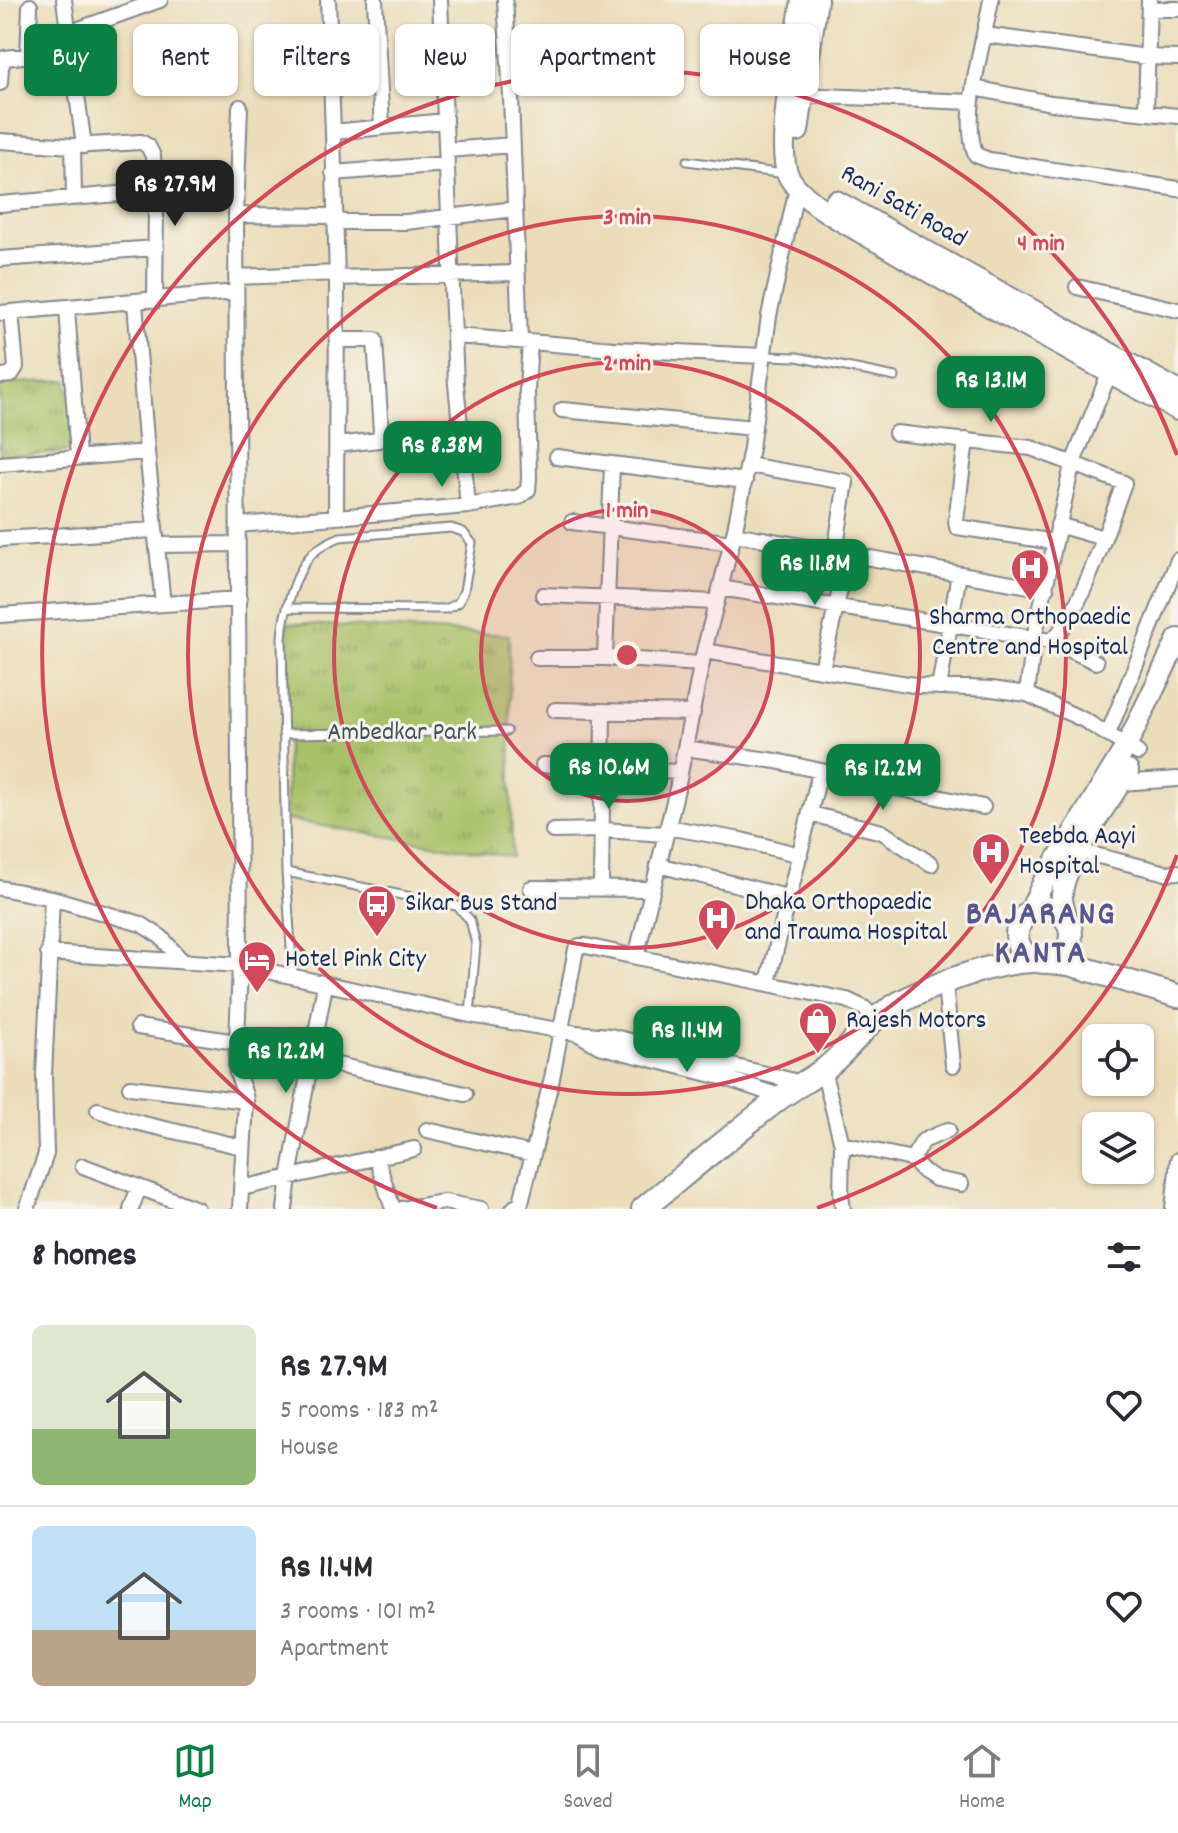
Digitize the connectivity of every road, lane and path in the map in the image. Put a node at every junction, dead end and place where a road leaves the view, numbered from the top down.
1 (64, 0) edge
2 (160, 0) edge
3 (328, 0) edge
4 (375, 0) edge
5 (440, 0) edge
6 (505, 0) edge
7 (802, 0) edge
8 (817, 0) edge
9 (991, 0) edge
10 (1149, 5) edge
11 (30, 6) dead end
12 (1178, 9) edge
13 (29, 24) edge
14 (67, 24) edge
15 (93, 24) edge
16 (800, 24) edge
17 (812, 24) edge
18 (985, 35) junction
19 (24, 56) edge
20 (1149, 57) junction
21 (1178, 58) edge
22 (0, 83) edge
23 (819, 94) edge
24 (973, 95) junction
25 (74, 96) edge
26 (796, 96) edge
27 (796, 96) edge
28 (240, 107) dead end
29 (1146, 113) junction
30 (1178, 116) edge
31 (445, 121) junction
32 (382, 127) junction
33 (333, 132) junction
34 (0, 141) edge
35 (513, 145) junction
36 (79, 146) junction
37 (447, 157) junction
38 (687, 161) dead end
39 (333, 173) junction
40 (792, 181) junction
41 (1178, 189) edge
42 (154, 191) junction
43 (74, 197) junction
44 (0, 204) edge
45 (831, 206) junction
46 (515, 209) junction
47 (236, 215) junction
48 (449, 217) junction
49 (334, 219) junction
50 (156, 248) junction
51 (0, 259) edge
52 (452, 273) junction
53 (517, 273) junction
54 (337, 275) junction
55 (236, 284) junction
56 (1077, 287) dead end
57 (155, 301) junction
58 (135, 303) junction
59 (67, 309) junction
60 (1178, 310) edge
61 (6, 313) edge
62 (456, 336) junction
63 (337, 340) junction
64 (525, 342) junction
65 (762, 356) junction
66 (1113, 364) junction
67 (0, 376) edge
68 (895, 377) dead end
69 (1178, 391) edge
70 (562, 410) dead end
71 (1178, 410) edge
72 (754, 428) junction
73 (896, 433) dead end
74 (966, 440) junction
75 (337, 445) junction
76 (147, 452) junction
77 (78, 456) junction
78 (557, 457) dead end
79 (0, 464) edge
80 (612, 464) junction
81 (748, 465) junction
82 (1072, 465) junction
83 (745, 481) junction
84 (468, 506) junction
85 (336, 516) junction
86 (572, 522) dead end
87 (238, 525) junction
88 (1058, 525) junction
89 (609, 527) junction
90 (156, 538) junction
91 (733, 538) junction
92 (1103, 538) junction
93 (0, 539) edge
94 (1055, 542) junction
95 (238, 544) junction
96 (841, 553) junction
97 (1178, 560) edge
98 (959, 574) junction
99 (1046, 589) junction
100 (543, 595) dead end
101 (718, 595) junction
102 (607, 596) junction
103 (239, 599) junction
104 (163, 604) junction
105 (287, 608) junction
106 (834, 608) junction
107 (0, 615) edge
108 (950, 625) junction
109 (1034, 638) junction
110 (1178, 639) edge
111 (1051, 641) junction
112 (703, 657) junction
113 (537, 658) dead end
114 (605, 658) junction
115 (1096, 662) dead end
116 (822, 669) junction
117 (1178, 671) edge
118 (939, 687) junction
119 (1027, 694) junction
120 (555, 710) dead end
121 (603, 711) junction
122 (693, 713) junction
123 (507, 731) dead end
124 (283, 734) junction
125 (1108, 734) junction
126 (685, 748) junction
127 (1133, 749) junction
128 (543, 765) dead end
129 (604, 769) junction
130 (679, 772) junction
131 (820, 772) junction
132 (1178, 779) edge
133 (1120, 783) junction
134 (983, 807) dead end
135 (811, 814) junction
136 (603, 830) junction
137 (666, 830) junction
138 (553, 831) dead end
139 (1079, 851) junction
140 (800, 855) junction
141 (931, 864) dead end
142 (658, 865) junction
143 (286, 872) junction
144 (1178, 872) edge
145 (0, 888) edge
146 (531, 888) dead end
147 (601, 889) junction
148 (652, 889) junction
149 (52, 898) junction
150 (791, 898) junction
151 (1029, 913) junction
152 (1070, 931) junction
153 (1017, 934) junction
154 (48, 953) junction
155 (636, 957) junction
156 (183, 962) junction
157 (1043, 962) junction
158 (240, 965) junction
159 (988, 967) junction
160 (293, 979) junction
161 (1178, 981) edge
162 (768, 982) junction
163 (945, 984) junction
164 (325, 985) junction
165 (1178, 996) edge
166 (470, 1015) junction
167 (875, 1019) junction
168 (138, 1027) dead end
169 (561, 1030) junction
170 (576, 1033) junction
171 (236, 1042) junction
172 (312, 1060) junction
173 (953, 1065) dead end
174 (823, 1070) junction
175 (802, 1083) junction
176 (130, 1087) dead end
177 (465, 1094) dead end
178 (782, 1097) junction
179 (246, 1101) junction
180 (98, 1110) dead end
181 (427, 1130) dead end
182 (948, 1130) dead end
183 (842, 1144) junction
184 (242, 1147) junction
185 (414, 1149) dead end
186 (533, 1154) junction
187 (376, 1157) junction
188 (912, 1159) junction
189 (1178, 1160) edge
190 (83, 1166) dead end
191 (289, 1177) junction
192 (961, 1184) dead end
193 (139, 1187) junction
194 (242, 1188) junction
195 (521, 1207) edge
196 (191, 1208) edge
197 (27, 1209) edge
198 (131, 1209) edge
199 (240, 1209) edge
200 (285, 1209) edge
201 (393, 1209) edge
202 (402, 1209) edge
203 (481, 1209) edge
204 (643, 1209) edge
205 (843, 1209) edge
206 (1173, 1209) edge

1 - 14 street
2 - 15 street
3 - 33 street
4 - 32 street
5 - 31 street
6 - 35 street
7 - 16 street
8 - 17 street, Rani Sati Road
9 - 18 street
10 - 12 street
10 - 20 street
11 - 13 street
18 - 20 street
18 - 24 street
19 - 22 street
20 - 21 street
20 - 29 street
23 - 24 street
24 - 29 street
24 - 41 street
25 - 36 street
26 - 40 street
27 - 45 street, Rani Sati Road
28 - 47 street
29 - 30 street
31 - 32 street
31 - 37 street
32 - 33 street
33 - 39 street
34 - 36 street
35 - 37 street
35 - 46 street
36 - 42 street
36 - 43 street
37 - 39 street
37 - 48 street
38 - 40 lane
39 - 49 street
40 - 45 street
40 - 65 street
42 - 43 street
42 - 50 street
43 - 44 street
45 - 66 street
46 - 48 street
46 - 53 street
47 - 49 street
47 - 55 street
48 - 49 street
48 - 52 street
49 - 54 street
50 - 51 street
50 - 57 street
52 - 53 street
52 - 54 street
52 - 62 street
53 - 64 street
54 - 55 street
54 - 63 street
55 - 57 street
55 - 87 street
56 - 60 street
57 - 58 street
58 - 59 street
58 - 76 street
59 - 61 street
59 - 77 street
61 - 67 street
62 - 64 street
62 - 84 street
63 - 75 street
63 - 75 street
64 - 65 street
64 - 84 street
65 - 68 lane
65 - 72 street
66 - 69 street
66 - 71 street
66 - 82 street
70 - 72 street
72 - 81 street
73 - 74 street
74 - 82 street
74 - 94 street
75 - 85 street
76 - 77 street
76 - 90 street
77 - 79 street
78 - 80 street
80 - 83 street
80 - 89 street
81 - 83 street
81 - 96 street
82 - 88 street
82 - 92 street
83 - 91 street
84 - 85 street
85 - 87 street
86 - 89 street
87 - 95 street
88 - 92 street
88 - 94 street
89 - 91 street
89 - 102 street
90 - 93 street
90 - 95 street
90 - 104 street
91 - 96 street
91 - 101 street
92 - 111 street
94 - 99 street
95 - 103 street
96 - 98 street
96 - 106 street
97 - 125 street
98 - 99 street
98 - 108 street
99 - 109 street
100 - 102 street
101 - 102 street
101 - 106 street
101 - 112 street
102 - 114 street
103 - 104 street
103 - 158 street
104 - 107 street
105 - 105 lane
105 - 124 lane
106 - 108 street
106 - 116 street
108 - 109 street
108 - 118 street
109 - 111 street
109 - 119 street
110 - 127 street
111 - 115 street
112 - 114 street
112 - 116 street
112 - 122 street
113 - 114 street
116 - 118 street
117 - 127 street
118 - 119 street
119 - 125 street
120 - 121 street
121 - 122 street
121 - 129 street
122 - 126 street
123 - 124 lane
124 - 143 lane
125 - 127 street
126 - 130 street
126 - 131 street
127 - 133 street
127 - 151 street
128 - 129 street
129 - 130 street
129 - 136 street
130 - 137 street
131 - 134 street
131 - 135 street
132 - 133 street
133 - 139 street
135 - 140 street
135 - 141 street
136 - 137 street
136 - 138 street
136 - 147 street
137 - 140 street
137 - 142 street
139 - 144 street
139 - 152 street
140 - 150 street
142 - 148 street
142 - 150 street
143 - 160 lane
143 - 166 lane
145 - 149 street
146 - 147 street
147 - 148 street
148 - 155 street
149 - 154 street
149 - 156 street
150 - 162 street
151 - 152 main road
151 - 153 main road
152 - 157 main road
152 - 161 main road
153 - 157 main road
153 - 159 main road
154 - 156 street
154 - 197 street
155 - 162 street
155 - 169 street
156 - 158 street
157 - 159 main road
157 - 165 main road
158 - 160 street
158 - 171 street
159 - 163 main road
160 - 164 street
162 - 167 street
163 - 167 main road
163 - 173 street
164 - 166 street
164 - 172 street
166 - 169 street
167 - 174 main road
168 - 171 street
169 - 170 street
169 - 186 street
170 - 175 street
170 - 178 street
171 - 172 street
171 - 179 street
172 - 177 street
172 - 191 street
174 - 175 main road
174 - 183 street
175 - 178 main road
176 - 179 street
178 - 204 main road
179 - 184 street
180 - 184 street
181 - 186 street
182 - 188 street
183 - 188 street
183 - 205 street
184 - 194 street
185 - 187 street
186 - 195 street
187 - 191 street
187 - 201 street
188 - 192 street
189 - 206 street
190 - 193 street
191 - 194 street
191 - 200 street
193 - 196 street
193 - 198 street
194 - 199 street
202 - 203 street

